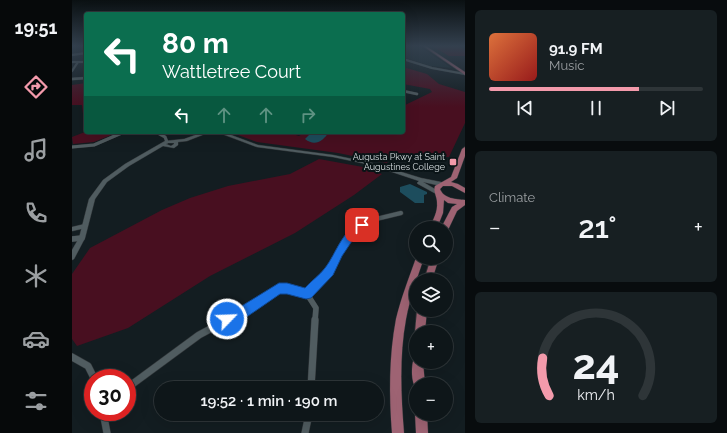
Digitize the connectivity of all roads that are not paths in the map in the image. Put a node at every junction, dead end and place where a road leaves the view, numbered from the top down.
1 (425, 66) edge
2 (454, 66) edge
3 (458, 69) junction
4 (449, 70) junction
5 (465, 74) edge
6 (84, 78) edge
7 (72, 79) edge
8 (405, 91) edge
9 (417, 94) dead end
10 (119, 134) edge
11 (160, 134) edge
12 (202, 134) edge
13 (224, 134) edge
14 (166, 144) junction
15 (72, 148) edge
16 (465, 149) edge
17 (358, 162) junction
18 (465, 181) edge
19 (442, 184) junction
20 (465, 187) edge
21 (465, 191) edge
22 (439, 193) junction
23 (464, 202) edge
24 (401, 213) dead end
25 (436, 221) edge
26 (448, 221) edge
27 (85, 226) junction
28 (72, 229) edge
29 (82, 238) junction
30 (72, 239) edge
31 (72, 257) edge
32 (418, 265) edge
33 (306, 294) junction
34 (72, 357) edge
35 (90, 369) edge
36 (136, 381) edge
37 (311, 381) edge
38 (105, 421) edge
39 (308, 421) edge
40 (421, 421) edge
41 (107, 433) edge
42 (305, 433) edge
43 (398, 433) edge
44 (422, 433) edge

1 - 4 street
2 - 3 main road
3 - 4 street
3 - 5 main road
4 - 5 street
6 - 7 street
8 - 9 street
10 - 15 street
11 - 14 street
12 - 14 street
13 - 17 street
14 - 27 street
16 - 19 main road
17 - 19 street
17 - 22 street
18 - 20 main road
19 - 21 main road
19 - 22 main road
22 - 23 main road
22 - 25 main road
23 - 26 main road
24 - 33 street
27 - 28 street
27 - 29 street
29 - 30 street
29 - 31 street
32 - 43 main road
33 - 36 street
33 - 37 street
34 - 35 street
38 - 41 street
39 - 42 street
40 - 44 main road

